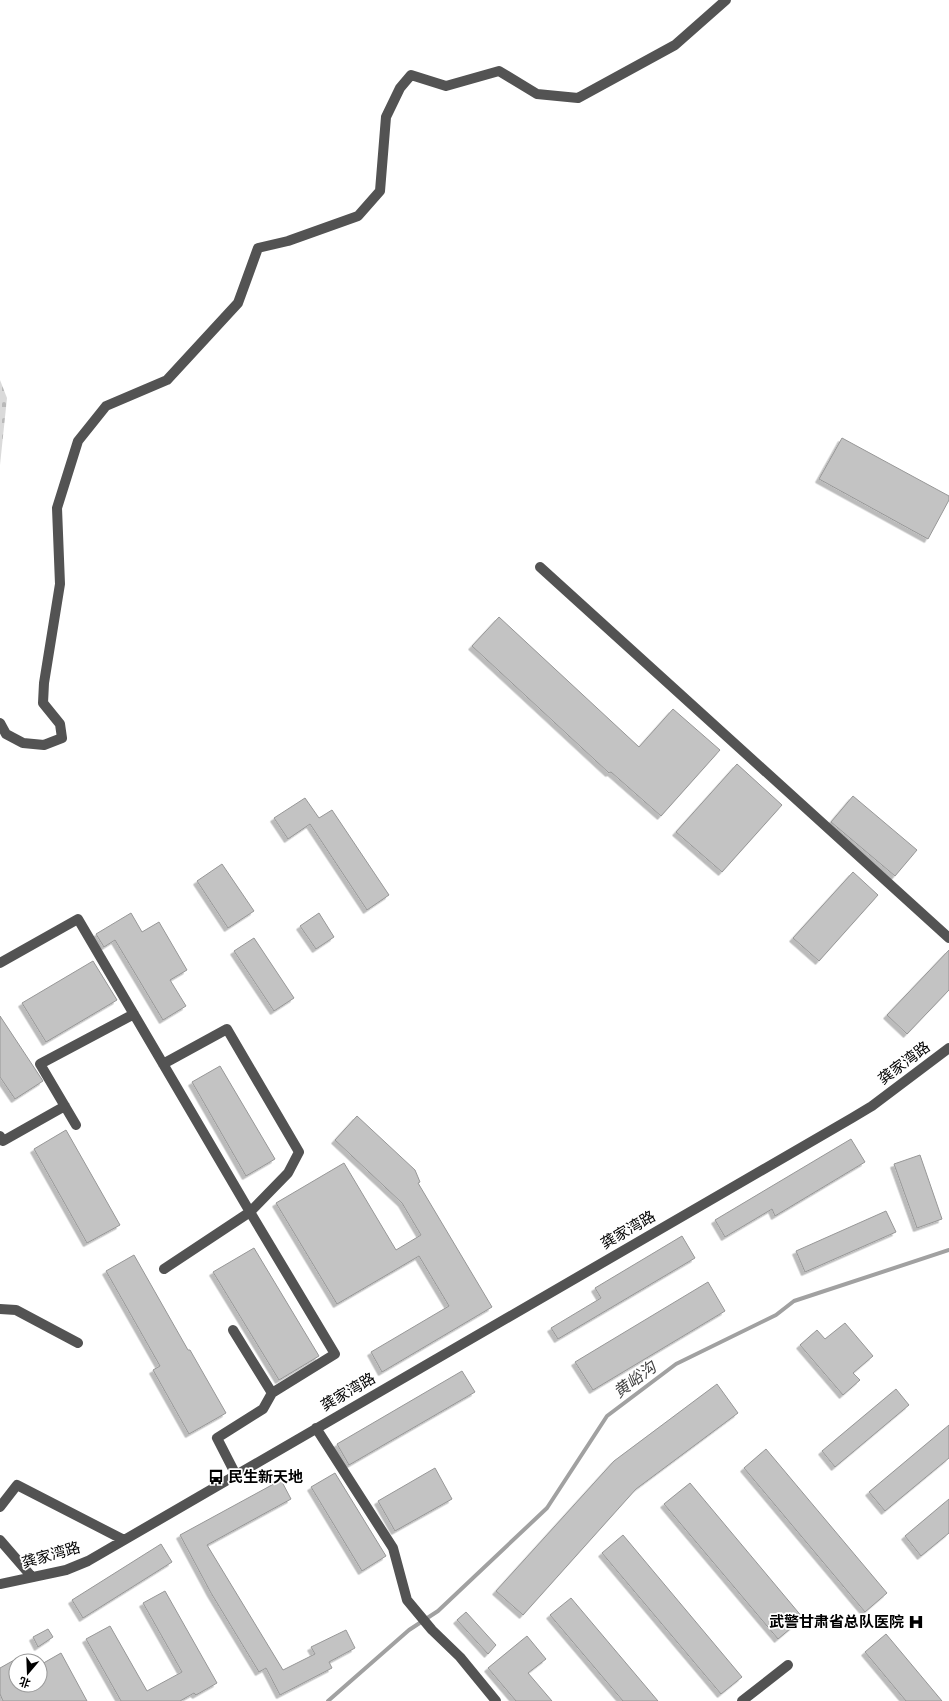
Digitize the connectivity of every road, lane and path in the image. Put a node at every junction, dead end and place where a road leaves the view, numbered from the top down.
1 (726, 0) edge
2 (540, 567) dead end
3 (0, 723) edge
4 (949, 938) edge
5 (0, 963) edge
6 (134, 1014) junction
7 (949, 1048) edge
8 (163, 1064) junction
9 (64, 1106) junction
10 (76, 1125) dead end
11 (0, 1136) edge
12 (250, 1212) junction
13 (164, 1269) dead end
14 (0, 1310) edge
15 (233, 1330) dead end
16 (78, 1343) dead end
17 (272, 1393) junction
18 (316, 1428) junction
19 (236, 1475) junction
20 (0, 1507) edge
21 (0, 1540) edge
22 (124, 1540) junction
23 (32, 1577) junction
24 (0, 1584) edge
25 (788, 1665) dead end
26 (491, 1699) edge
27 (742, 1701) edge

1 - 3 street
2 - 4 street
5 - 6 street
6 - 8 street
6 - 9 street
7 - 18 street, 龚家湾路
8 - 12 street
8 - 12 street
9 - 10 street
9 - 11 street
12 - 13 street
12 - 17 street
14 - 16 street
15 - 17 street
17 - 19 street
18 - 19 street, 龚家湾路
18 - 26 street, 龚家湾路
19 - 22 street, 龚家湾路
20 - 22 street
21 - 23 street
22 - 23 street, 龚家湾路
23 - 24 street, 龚家湾路
25 - 27 street

